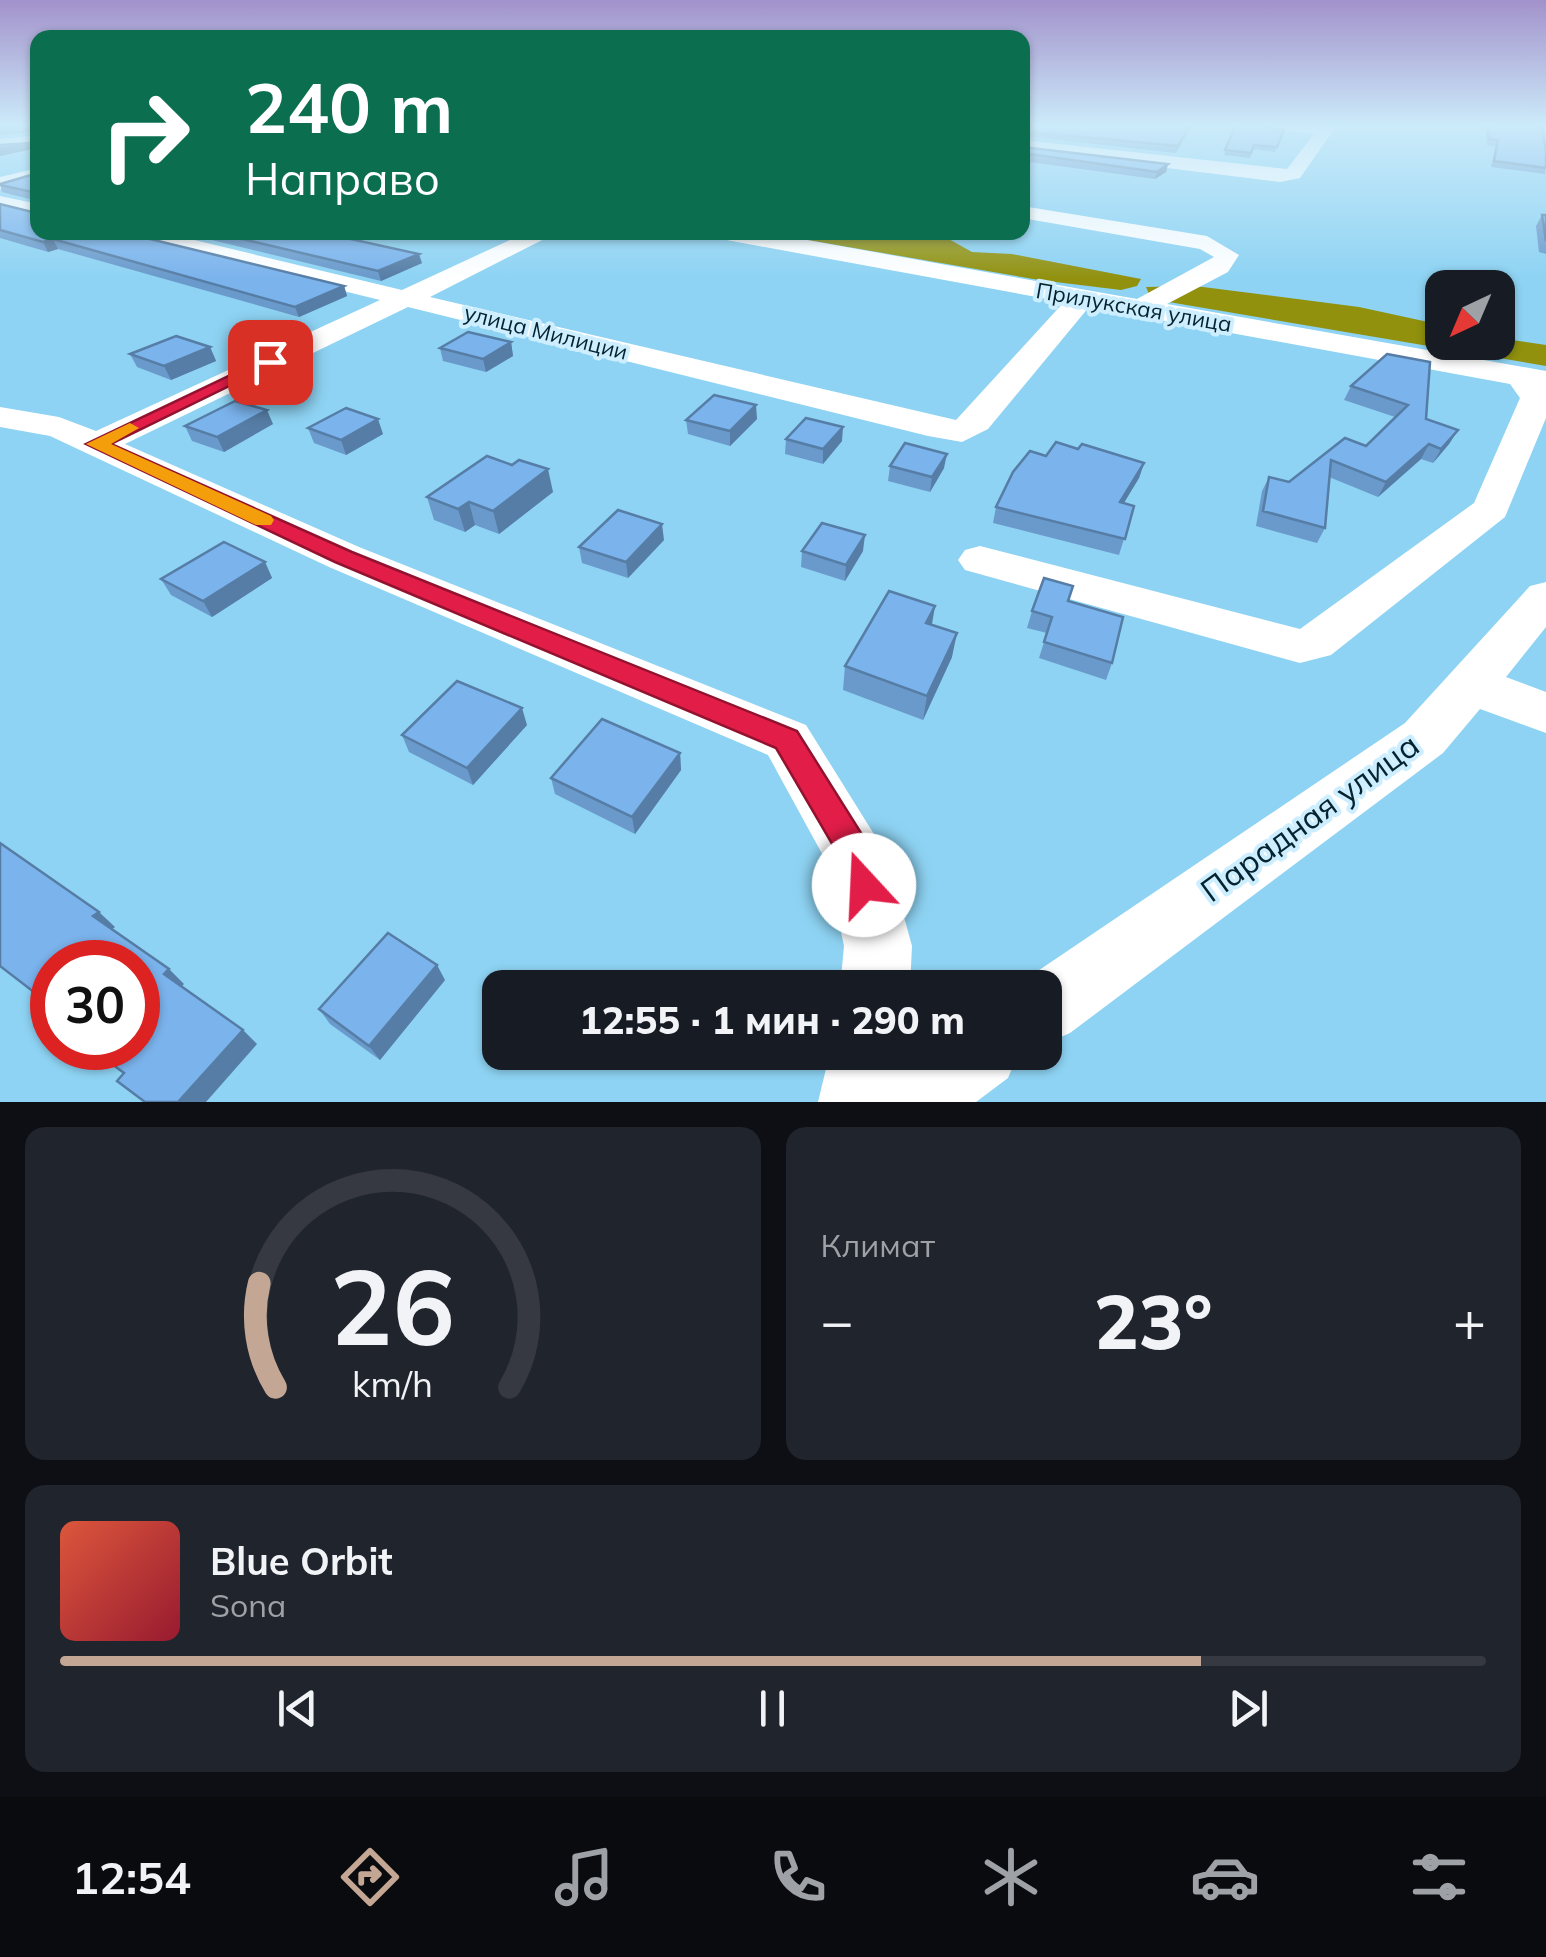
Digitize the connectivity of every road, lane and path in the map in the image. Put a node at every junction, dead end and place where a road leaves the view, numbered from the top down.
1 (30, 179) edge
2 (1, 198) edge
3 (30, 208) edge
4 (1030, 213) edge
5 (164, 240) edge
6 (530, 240) edge
7 (765, 240) edge
8 (408, 298) junction
9 (1082, 298) junction
10 (1140, 308) junction
11 (1534, 380) edge
12 (0, 417) edge
13 (96, 444) junction
14 (980, 560) dead end
15 (1546, 597) edge
16 (1470, 684) junction
17 (1546, 713) edge
18 (876, 970) edge
19 (1062, 996) edge
20 (863, 1070) edge
21 (957, 1070) edge
22 (856, 1102) edge
23 (913, 1102) edge

1 - 2 street
2 - 3 street
4 - 10 street
5 - 8 street, улица Милиции
6 - 8 street
7 - 9 street, Прилукская улица
8 - 9 street, улица Милиции
8 - 13 street
9 - 10 street, Прилукская улица
10 - 11 street, Прилукская улица
11 - 14 street
12 - 13 street
13 - 18 street
15 - 16 street, Парадная улица
16 - 17 street
16 - 19 street, Парадная улица
20 - 22 street
21 - 23 street

